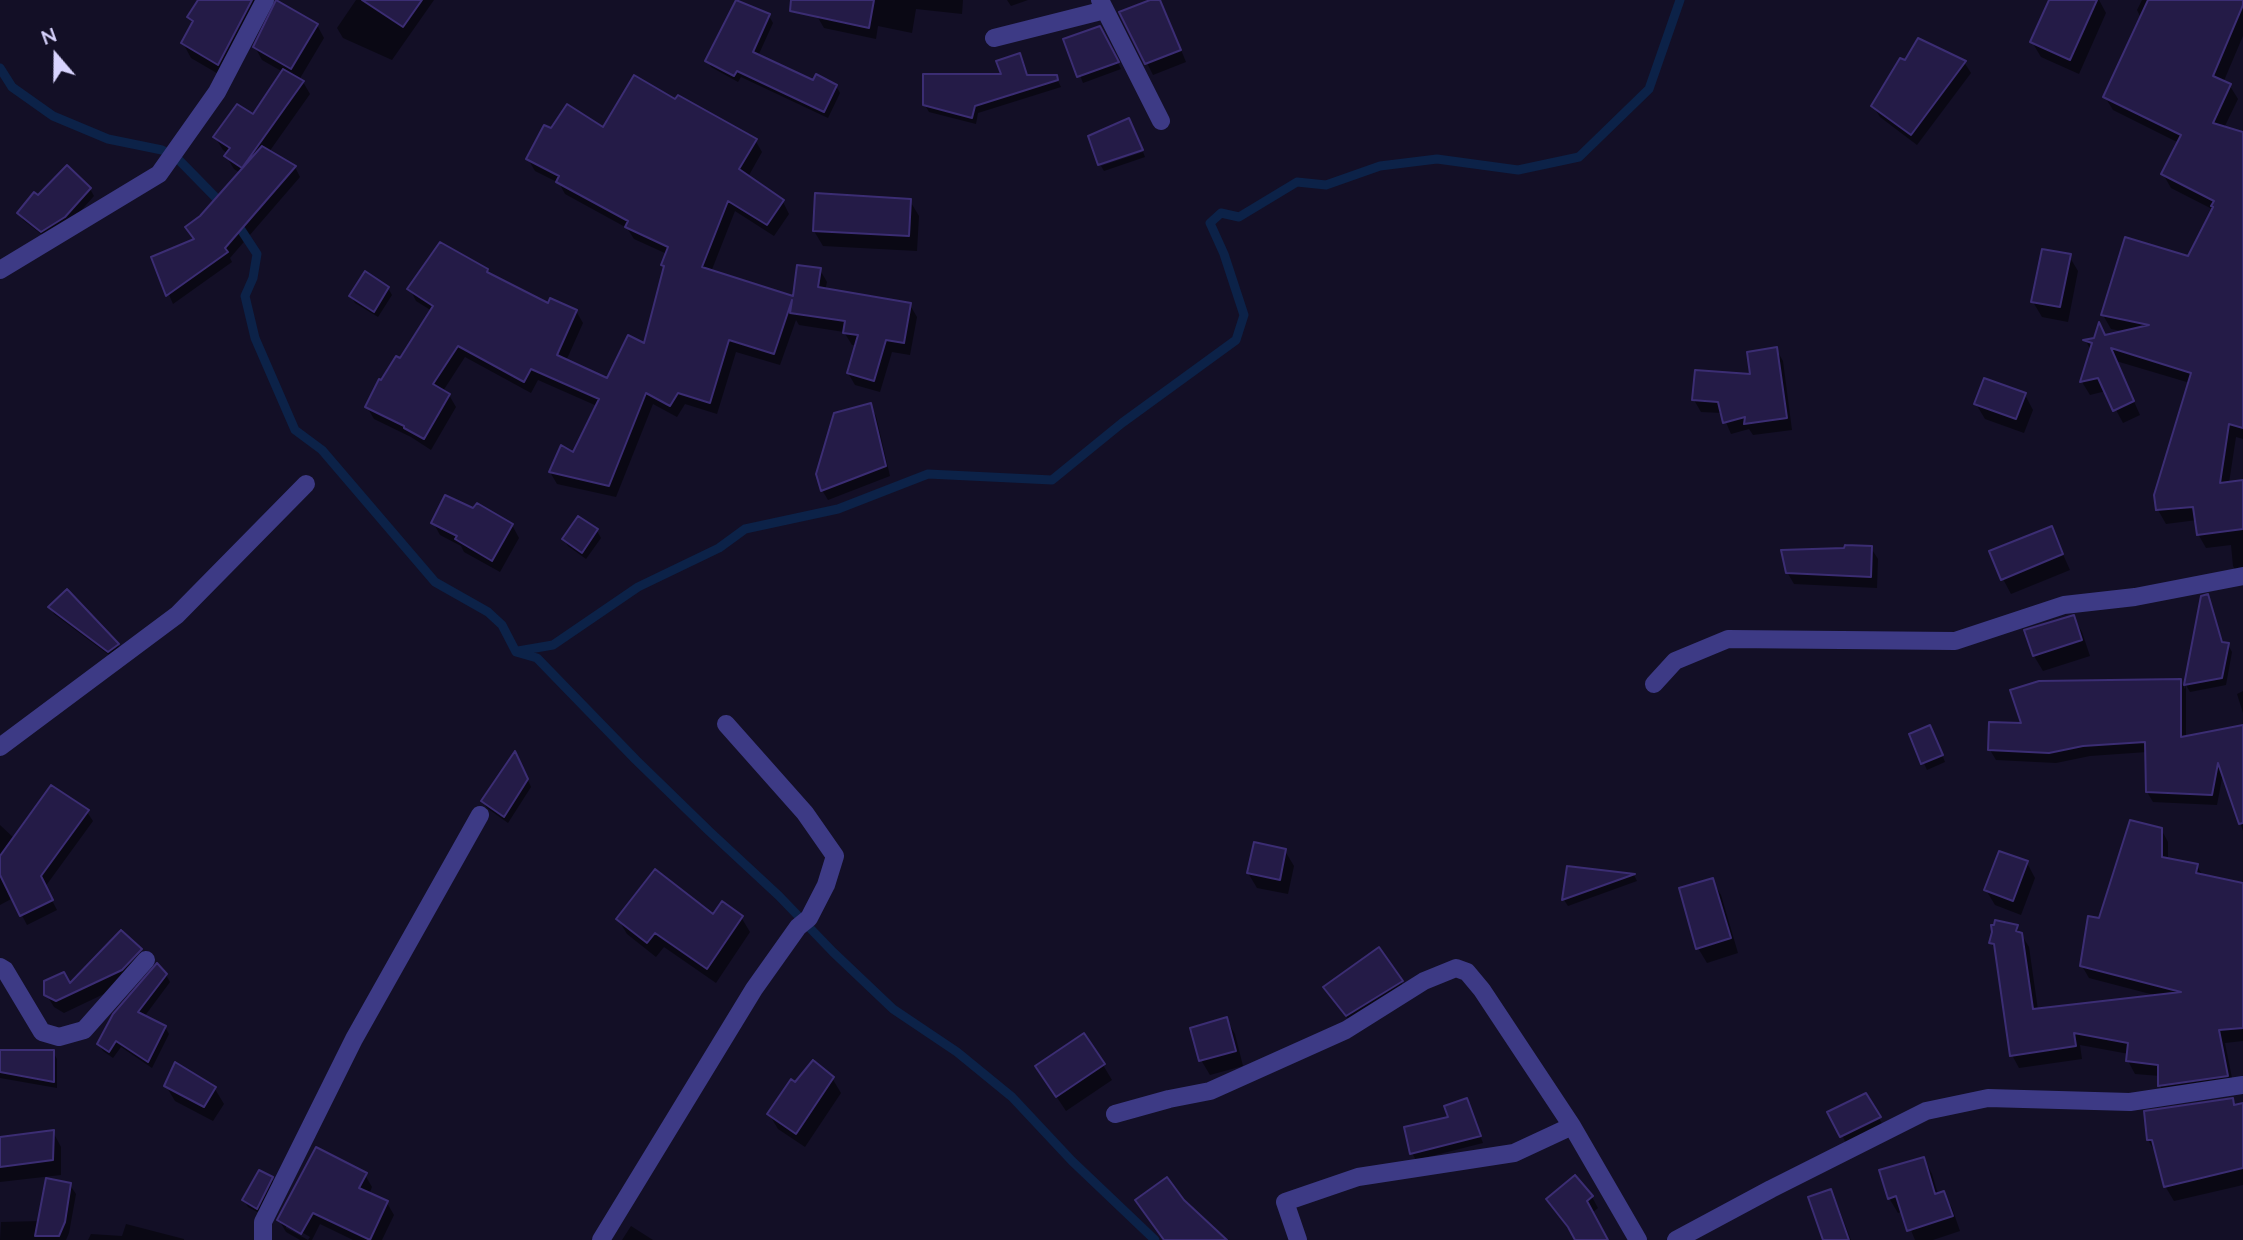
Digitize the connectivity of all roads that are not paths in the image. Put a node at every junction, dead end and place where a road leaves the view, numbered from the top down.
1 (265, 0) edge
2 (1102, 5) edge
3 (994, 38) dead end
4 (1161, 121) dead end
5 (0, 270) edge
6 (306, 484) dead end
7 (2243, 576) edge
8 (1654, 684) dead end
9 (726, 724) dead end
10 (0, 747) edge
11 (480, 815) dead end
12 (146, 960) dead end
13 (0, 967) edge
14 (2243, 1085) edge
15 (1115, 1114) dead end
16 (1572, 1126) junction
17 (263, 1240) edge
18 (601, 1240) edge
19 (1298, 1240) edge
20 (1638, 1240) edge
21 (1676, 1240) edge

1 - 5 street
2 - 3 street
2 - 4 street
6 - 10 street
7 - 8 street
9 - 18 street
11 - 17 street
12 - 13 street
14 - 21 street
15 - 16 street
16 - 19 street
16 - 20 street

